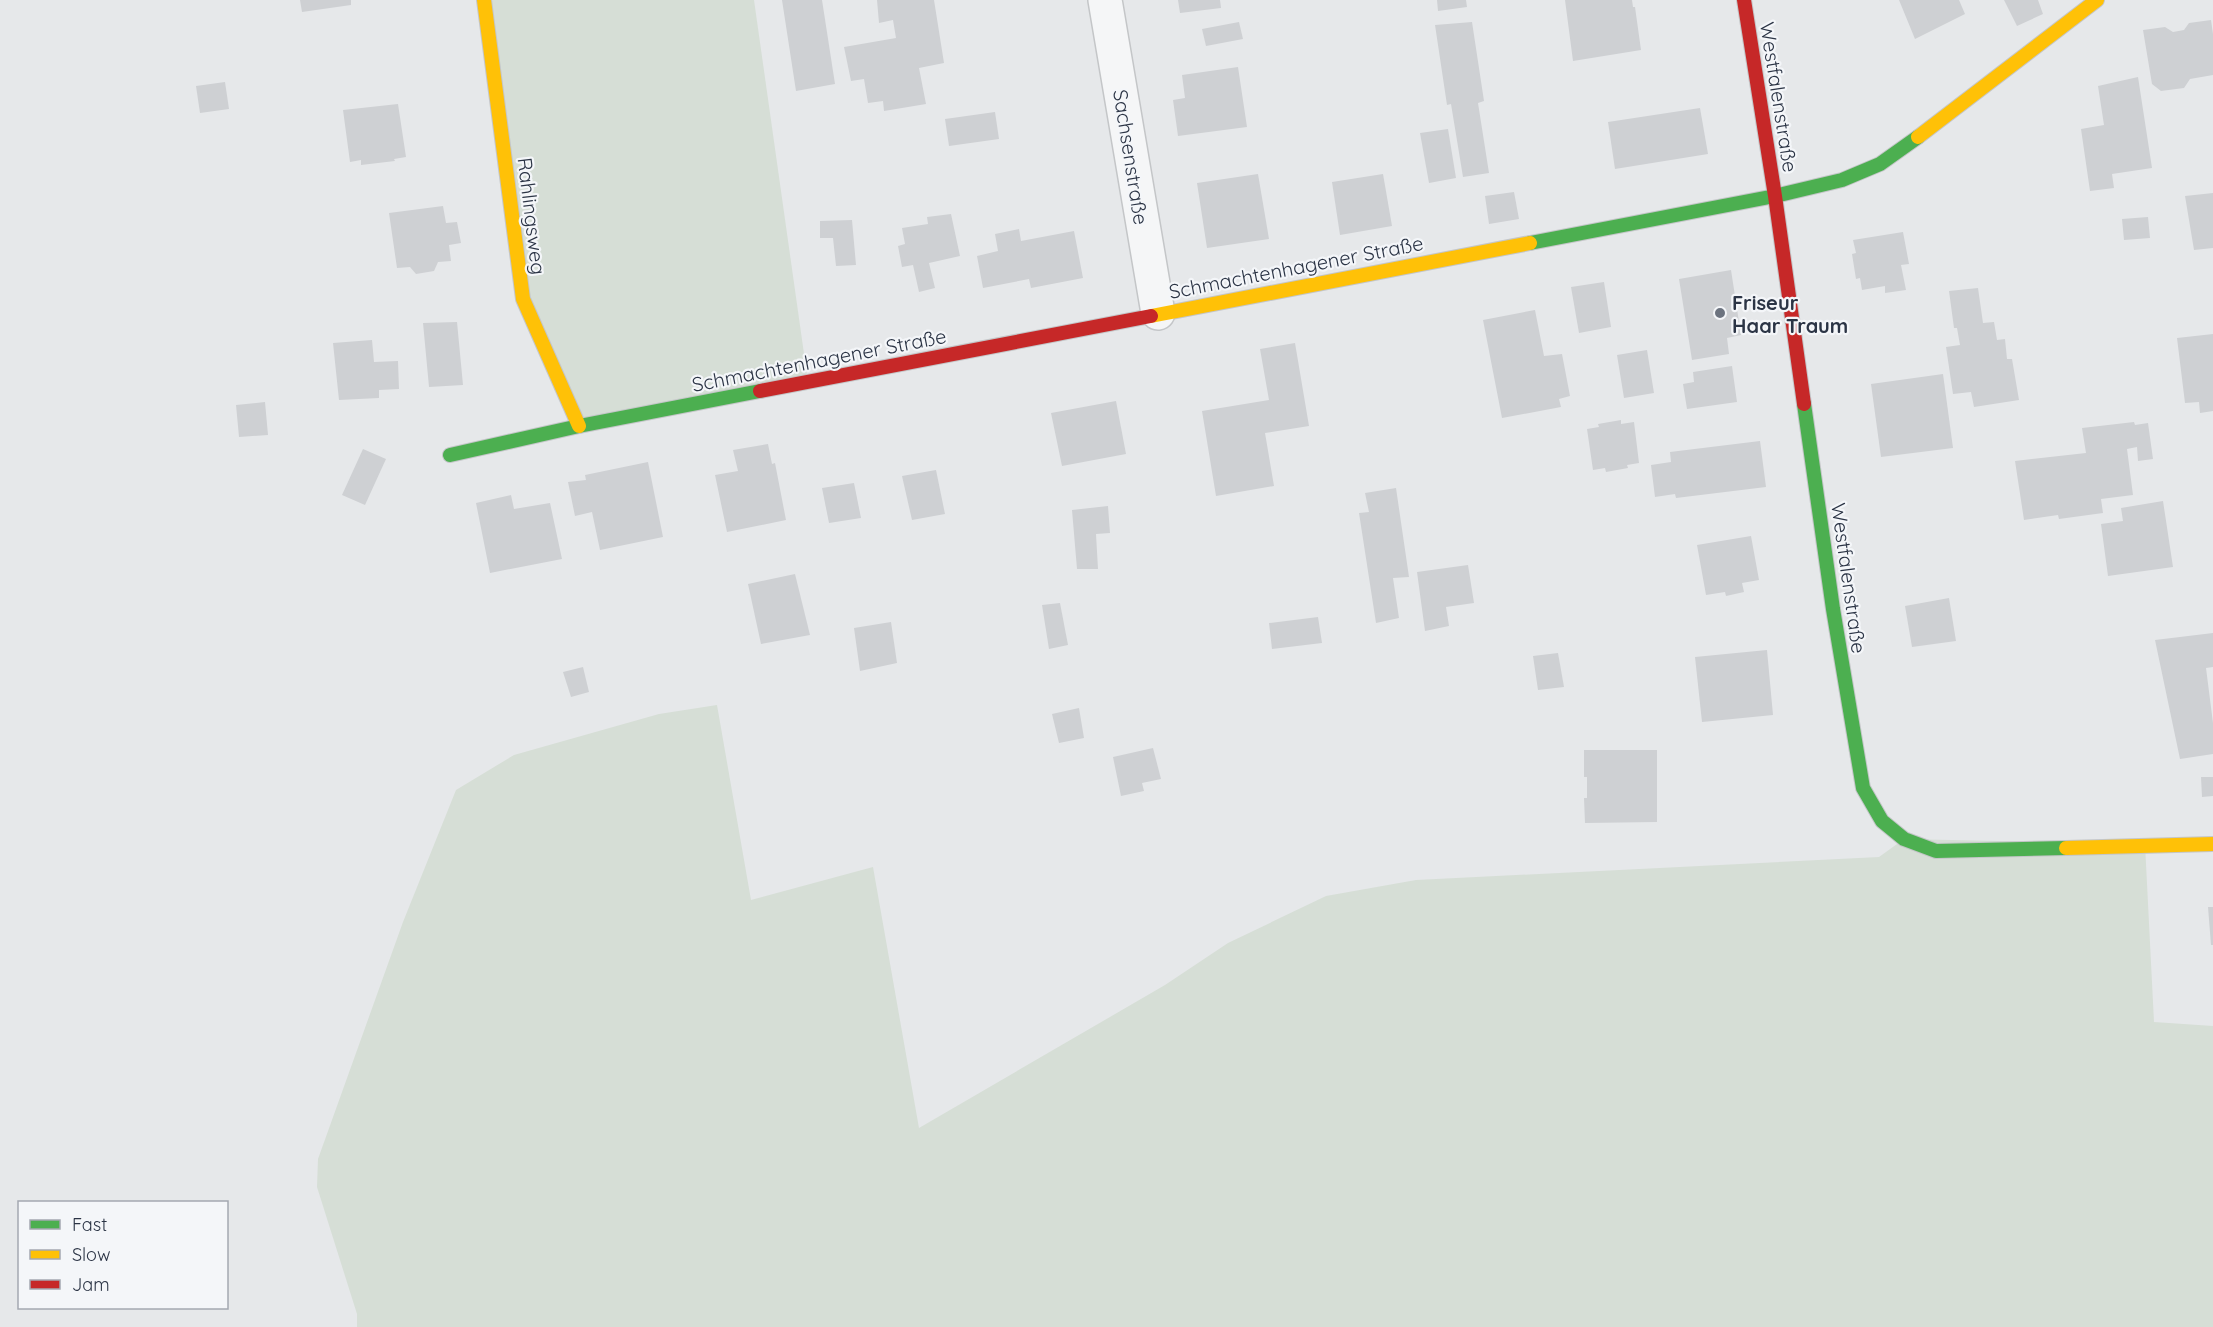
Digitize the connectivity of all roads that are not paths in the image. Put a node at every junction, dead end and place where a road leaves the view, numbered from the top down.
1 (484, 0) edge
2 (1106, 0) edge
3 (1744, 0) edge
4 (2097, 0) edge
5 (1775, 196) junction
6 (1158, 313) junction
7 (579, 426) junction
8 (450, 455) dead end
9 (2213, 844) edge

1 - 7 street, Rahlingsweg
2 - 6 street, Sachsenstraße
3 - 5 street, Westfalenstraße
4 - 5 street, Schmachtenhagener Straße
5 - 6 street, Schmachtenhagener Straße
5 - 9 street, Westfalenstraße
6 - 7 street, Schmachtenhagener Straße
7 - 8 street, Schmachtenhagener Straße

